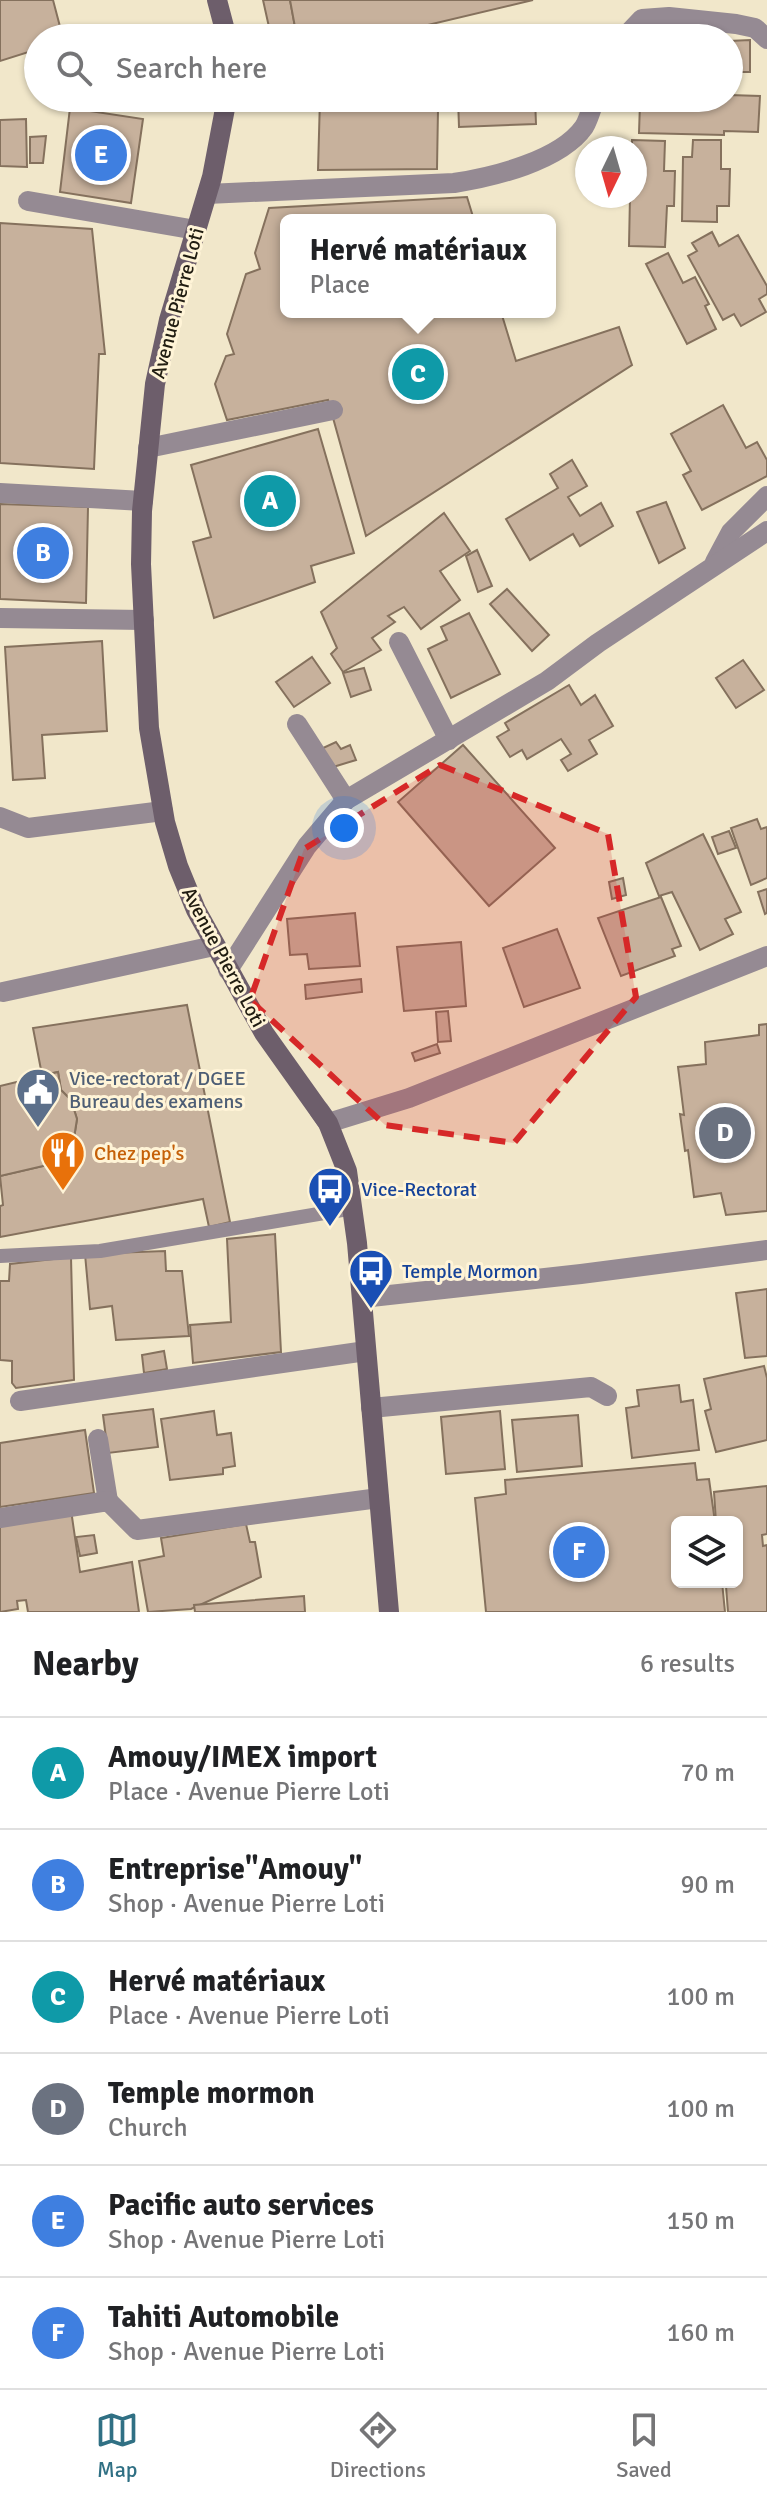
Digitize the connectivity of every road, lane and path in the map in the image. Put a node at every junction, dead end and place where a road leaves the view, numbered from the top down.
1 (217, 0) edge
2 (223, 24) edge
3 (637, 24) edge
4 (724, 24) edge
5 (743, 26) edge
6 (767, 39) edge
7 (226, 112) edge
8 (590, 112) edge
9 (207, 194) junction
10 (28, 201) dead end
11 (196, 230) junction
12 (333, 410) dead end
13 (148, 448) junction
14 (0, 493) edge
15 (767, 496) edge
16 (143, 501) junction
17 (767, 531) edge
18 (713, 566) junction
19 (0, 618) edge
20 (144, 620) junction
21 (399, 642) dead end
22 (297, 724) dead end
23 (449, 740) junction
24 (346, 800) junction
25 (163, 811) junction
26 (0, 817) edge
27 (214, 946) junction
28 (767, 956) edge
29 (228, 970) junction
30 (3, 992) dead end
31 (314, 1104) junction
32 (354, 1208) junction
33 (767, 1250) edge
34 (0, 1256) edge
35 (362, 1298) junction
36 (366, 1351) junction
37 (607, 1396) dead end
38 (20, 1401) dead end
39 (371, 1408) junction
40 (98, 1439) dead end
41 (379, 1498) junction
42 (108, 1501) junction
43 (0, 1518) edge
44 (389, 1612) edge

1 - 2 main road
3 - 4 street
5 - 6 street
7 - 9 main road, Avenue Pierre Loti
8 - 9 street
9 - 11 main road, Avenue Pierre Loti
10 - 11 street
11 - 13 main road, Avenue Pierre Loti
12 - 13 street
13 - 16 main road, Avenue Pierre Loti
14 - 16 street
15 - 18 street
16 - 20 main road, Avenue Pierre Loti
17 - 18 street
18 - 23 street
19 - 20 street
20 - 25 main road, Avenue Pierre Loti
21 - 23 street
22 - 24 street
23 - 24 street
24 - 29 street
25 - 26 street
25 - 27 main road, Avenue Pierre Loti
27 - 29 main road, Avenue Pierre Loti
27 - 30 street
28 - 31 street
29 - 31 main road, Avenue Pierre Loti
31 - 32 main road, Avenue Pierre Loti
32 - 34 lane
32 - 35 main road, Avenue Pierre Loti
33 - 35 street
35 - 36 main road, Avenue Pierre Loti
36 - 38 street
36 - 39 main road, Avenue Pierre Loti
37 - 39 street
39 - 41 main road, Avenue Pierre Loti
40 - 42 street
41 - 42 street
41 - 44 main road, Avenue Pierre Loti
42 - 43 street

